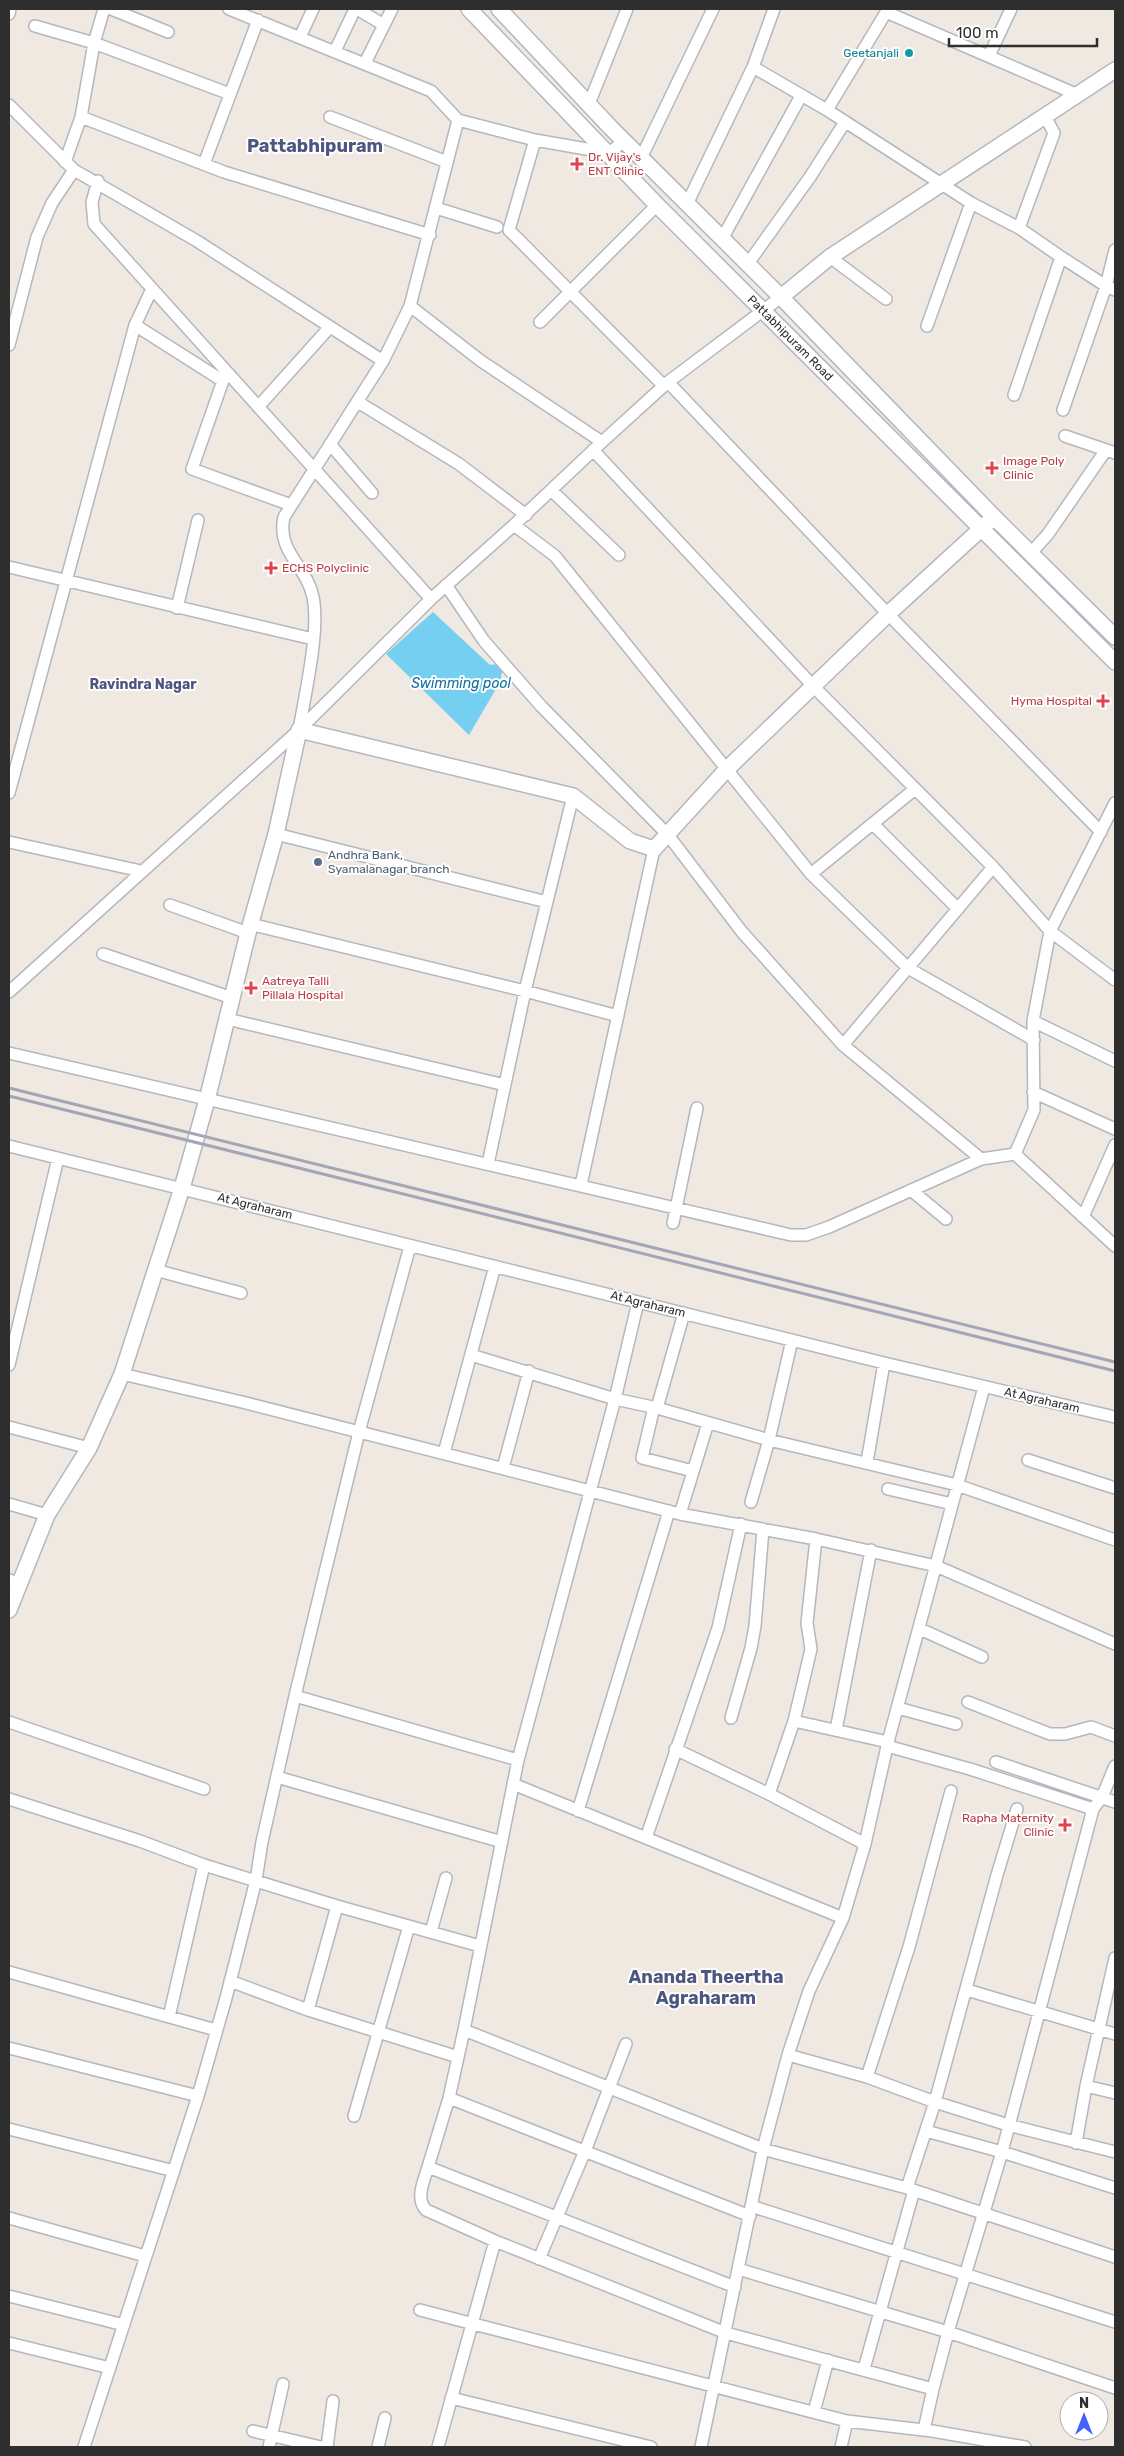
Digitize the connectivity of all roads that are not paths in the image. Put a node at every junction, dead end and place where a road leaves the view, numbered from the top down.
1 (10, 9) edge
2 (104, 9) edge
3 (111, 9) edge
4 (229, 9) edge
5 (313, 9) edge
6 (356, 9) edge
7 (392, 9) edge
8 (469, 9) edge
9 (499, 9) edge
10 (627, 9) edge
11 (713, 9) edge
12 (774, 9) edge
13 (1011, 9) edge
14 (887, 11) edge
15 (9, 14) edge
16 (512, 14) edge
17 (258, 20) junction
18 (384, 25) junction
19 (35, 26) dead end
20 (168, 32) dead end
21 (300, 37) junction
22 (94, 43) junction
23 (335, 51) junction
24 (988, 56) junction
25 (365, 63) junction
26 (753, 67) junction
27 (1115, 70) edge
28 (230, 94) junction
29 (1078, 95) junction
30 (801, 96) junction
31 (589, 104) junction
32 (9, 105) edge
33 (828, 110) junction
34 (81, 117) junction
35 (330, 117) dead end
36 (1046, 118) junction
37 (458, 120) junction
38 (845, 122) junction
39 (535, 140) junction
40 (624, 141) junction
41 (609, 153) junction
42 (641, 158) junction
43 (65, 162) junction
44 (447, 162) junction
45 (204, 164) junction
46 (74, 170) junction
47 (98, 181) junction
48 (942, 184) junction
49 (971, 203) junction
50 (687, 204) junction
51 (657, 205) junction
52 (436, 208) junction
53 (497, 227) dead end
54 (1020, 228) junction
55 (430, 235) junction
56 (722, 239) junction
57 (1115, 250) edge
58 (830, 257) junction
59 (1061, 257) junction
60 (747, 265) junction
61 (1111, 288) edge
62 (570, 290) junction
63 (151, 291) junction
64 (781, 297) junction
65 (886, 300) dead end
66 (410, 306) junction
67 (764, 310) junction
68 (540, 322) dead end
69 (135, 325) junction
70 (927, 326) dead end
71 (329, 328) junction
72 (9, 345) edge
73 (384, 361) junction
74 (225, 376) junction
75 (666, 384) junction
76 (1014, 395) dead end
77 (358, 402) junction
78 (258, 407) junction
79 (1063, 410) dead end
80 (1065, 436) dead end
81 (602, 442) junction
82 (330, 444) junction
83 (593, 450) junction
84 (1111, 452) edge
85 (314, 470) junction
86 (551, 490) junction
87 (372, 493) dead end
88 (291, 505) junction
89 (526, 514) junction
90 (994, 518) junction
91 (198, 520) dead end
92 (514, 525) junction
93 (982, 529) junction
94 (1031, 553) junction
95 (619, 555) dead end
96 (9, 567) edge
97 (66, 581) junction
98 (446, 585) junction
99 (431, 599) junction
100 (177, 608) junction
101 (888, 614) junction
102 (1114, 632) edge
103 (314, 639) junction
104 (1115, 662) edge
105 (813, 686) junction
106 (299, 730) junction
107 (727, 769) junction
108 (915, 789) junction
109 (9, 793) edge
110 (573, 796) junction
111 (1115, 803) edge
112 (872, 824) junction
113 (1101, 832) junction
114 (276, 834) junction
115 (668, 835) junction
116 (9, 842) edge
117 (654, 849) junction
118 (993, 867) junction
119 (141, 871) junction
120 (811, 874) junction
121 (547, 902) junction
122 (170, 905) dead end
123 (958, 909) junction
124 (249, 928) junction
125 (1050, 931) junction
126 (103, 954) dead end
127 (908, 968) junction
128 (1115, 979) edge
129 (525, 990) junction
130 (9, 992) edge
131 (232, 998) junction
132 (618, 1016) junction
133 (227, 1019) junction
134 (1033, 1021) junction
135 (1034, 1040) junction
136 (843, 1045) junction
137 (9, 1053) edge
138 (1115, 1061) edge
139 (505, 1085) junction
140 (1034, 1092) junction
141 (207, 1100) junction
142 (697, 1108) dead end
143 (1115, 1129) edge
144 (1115, 1145) edge
145 (9, 1146) edge
146 (1015, 1154) junction
147 (58, 1158) junction
148 (981, 1159) junction
149 (488, 1164) junction
150 (581, 1185) junction
151 (182, 1188) junction
152 (911, 1190) junction
153 (678, 1208) junction
154 (1083, 1217) junction
155 (946, 1219) dead end
156 (673, 1223) dead end
157 (410, 1246) junction
158 (1115, 1246) edge
159 (495, 1266) junction
160 (155, 1270) junction
161 (241, 1293) dead end
162 (638, 1302) junction
163 (684, 1313) junction
164 (792, 1340) junction
165 (471, 1355) junction
166 (884, 1363) junction
167 (9, 1365) edge
168 (530, 1371) junction
169 (122, 1374) junction
170 (984, 1387) junction
171 (615, 1398) junction
172 (656, 1408) junction
173 (1115, 1417) edge
174 (708, 1423) junction
175 (9, 1427) edge
176 (360, 1432) junction
177 (769, 1440) junction
178 (89, 1448) junction
179 (444, 1453) junction
180 (1028, 1460) dead end
181 (868, 1462) junction
182 (503, 1468) junction
183 (693, 1471) junction
184 (957, 1484) junction
185 (1115, 1488) edge
186 (888, 1489) dead end
187 (590, 1492) junction
188 (751, 1502) dead end
189 (9, 1504) edge
190 (952, 1504) junction
191 (674, 1513) junction
192 (47, 1515) junction
193 (741, 1524) junction
194 (763, 1529) junction
195 (816, 1538) junction
196 (1115, 1540) edge
197 (871, 1550) junction
198 (936, 1566) junction
199 (14, 1582) edge
200 (9, 1610) edge
201 (920, 1629) junction
202 (1115, 1644) edge
203 (982, 1657) dead end
204 (295, 1696) junction
205 (968, 1702) dead end
206 (898, 1708) junction
207 (731, 1718) dead end
208 (794, 1721) junction
209 (9, 1722) edge
210 (956, 1724) dead end
211 (836, 1730) junction
212 (1115, 1736) edge
213 (888, 1744) junction
214 (676, 1749) junction
215 (518, 1760) junction
216 (996, 1762) dead end
217 (1115, 1766) edge
218 (276, 1777) junction
219 (512, 1784) junction
220 (204, 1789) dead end
221 (951, 1791) dead end
222 (769, 1794) junction
223 (1102, 1797) junction
224 (9, 1800) edge
225 (1115, 1802) edge
226 (1017, 1809) dead end
227 (1093, 1809) junction
228 (578, 1811) junction
229 (646, 1838) junction
230 (502, 1842) junction
231 (865, 1844) junction
232 (204, 1865) junction
233 (446, 1878) dead end
234 (256, 1880) junction
235 (337, 1906) junction
236 (843, 1918) junction
237 (409, 1926) junction
238 (431, 1932) junction
239 (480, 1946) junction
240 (1115, 1958) edge
241 (9, 1972) edge
242 (230, 1981) junction
243 (967, 1990) junction
244 (308, 2010) junction
245 (1040, 2011) junction
246 (170, 2017) junction
247 (1098, 2029) junction
248 (216, 2030) junction
249 (464, 2030) junction
250 (379, 2032) junction
251 (1115, 2034) edge
252 (626, 2044) dead end
253 (9, 2048) edge
254 (788, 2055) junction
255 (458, 2057) junction
256 (867, 2077) junction
257 (1086, 2086) junction
258 (610, 2089) junction
259 (1115, 2094) edge
260 (198, 2096) junction
261 (449, 2098) junction
262 (935, 2102) junction
263 (354, 2116) dead end
264 (1008, 2125) junction
265 (9, 2129) edge
266 (926, 2131) junction
267 (1076, 2143) junction
268 (763, 2149) junction
269 (585, 2151) junction
270 (1002, 2152) junction
271 (1115, 2152) edge
272 (428, 2167) junction
273 (174, 2171) junction
274 (1115, 2188) edge
275 (910, 2189) junction
276 (750, 2211) junction
277 (983, 2214) junction
278 (556, 2216) junction
279 (9, 2218) edge
280 (494, 2244) junction
281 (896, 2252) junction
282 (146, 2256) junction
283 (1115, 2257) edge
284 (539, 2258) junction
285 (738, 2269) junction
286 (966, 2274) junction
287 (736, 2288) junction
288 (9, 2296) edge
289 (420, 2310) dead end
290 (880, 2311) junction
291 (1115, 2322) edge
292 (472, 2323) junction
293 (124, 2325) junction
294 (948, 2332) junction
295 (726, 2333) junction
296 (9, 2343) edge
297 (828, 2360) junction
298 (110, 2368) junction
299 (864, 2369) junction
300 (283, 2384) dead end
301 (714, 2386) junction
302 (1115, 2388) edge
303 (933, 2389) junction
304 (451, 2398) junction
305 (333, 2401) dead end
306 (814, 2412) junction
307 (385, 2418) dead end
308 (847, 2421) junction
309 (924, 2430) junction
310 (253, 2431) dead end
311 (272, 2435) junction
312 (84, 2447) edge
313 (269, 2447) edge
314 (321, 2447) edge
315 (327, 2447) edge
316 (378, 2447) edge
317 (438, 2447) edge
318 (651, 2447) edge
319 (701, 2447) edge
320 (841, 2447) edge
321 (1025, 2447) edge

1 - 15 street
2 - 22 street
3 - 20 street
4 - 17 street
5 - 21 street
6 - 18 street
6 - 23 street
7 - 18 street
8 - 41 street, Pattabhipuram Road
9 - 16 street, Pattabhipuram Road
10 - 31 street
11 - 42 street
12 - 26 street
13 - 24 street
14 - 24 street
14 - 33 street
16 - 31 street, Pattabhipuram Road
17 - 21 street
17 - 28 street
18 - 25 street
19 - 22 street
21 - 23 street
22 - 28 street
22 - 34 street
23 - 25 street
24 - 29 street
25 - 37 street
26 - 30 street
26 - 50 street
27 - 29 street
28 - 45 street
29 - 36 street
30 - 33 street
30 - 56 street
31 - 40 street, Pattabhipuram Road
32 - 43 street
33 - 38 street
34 - 43 street
34 - 45 street
35 - 44 street
36 - 48 street
36 - 54 street
37 - 39 street
37 - 44 street
38 - 48 street
38 - 60 street
39 - 41 street
39 - 62 street
40 - 41 street
40 - 42 street, Pattabhipuram Road
41 - 51 street, Pattabhipuram Road
42 - 50 street, Pattabhipuram Road
43 - 46 street
44 - 52 street
45 - 55 street
46 - 47 street
46 - 72 street
47 - 63 street
47 - 71 street
48 - 49 street
48 - 58 street
49 - 54 street
49 - 70 street
50 - 56 street, Pattabhipuram Road
51 - 62 street
51 - 67 street, Pattabhipuram Road
52 - 53 street
52 - 55 street
54 - 59 street
55 - 66 street
56 - 60 street, Pattabhipuram Road
57 - 61 street
58 - 64 street
58 - 65 street
59 - 61 street
59 - 76 street
60 - 64 street, Pattabhipuram Road
61 - 79 street
62 - 68 street
62 - 75 street
63 - 69 street
63 - 74 street
64 - 67 street
64 - 90 street, Pattabhipuram Road
66 - 73 street
66 - 81 street
67 - 75 street
67 - 93 street, Pattabhipuram Road
69 - 74 street
69 - 97 street
71 - 73 street
71 - 78 street
73 - 77 street
74 - 78 street
74 - 88 street
75 - 81 street
75 - 101 street
77 - 82 street
77 - 89 street
78 - 85 street
80 - 84 street
81 - 83 street
82 - 85 street
82 - 87 street
83 - 86 street
83 - 105 street
84 - 94 street
85 - 88 street
85 - 99 street
86 - 89 street
86 - 95 street
88 - 103 street
89 - 92 street
90 - 93 street
90 - 94 street, Pattabhipuram Road
91 - 100 street
92 - 98 street
92 - 107 street
93 - 101 street
93 - 104 street, Pattabhipuram Road
94 - 102 street, Pattabhipuram Road
96 - 97 street
97 - 100 street
97 - 109 street
98 - 99 street
98 - 115 street
99 - 106 street
100 - 103 street
101 - 105 street
101 - 113 street
103 - 106 street
105 - 107 street
105 - 108 street
106 - 110 street
106 - 114 street
106 - 119 street
107 - 115 street
107 - 120 street
108 - 112 street
108 - 118 street
110 - 117 street
110 - 121 street
111 - 113 street
112 - 120 street
112 - 123 street
113 - 125 street
114 - 121 street
114 - 124 street
115 - 117 street
115 - 136 street
116 - 119 street
117 - 132 street
118 - 123 street
118 - 125 street
119 - 130 street
120 - 127 street
121 - 129 street
122 - 124 street
123 - 127 street
124 - 129 street
124 - 131 street
125 - 128 street
125 - 134 street
126 - 131 street
127 - 135 street
127 - 136 street
129 - 132 street
129 - 139 street
131 - 133 street
132 - 150 street
133 - 139 street
133 - 141 street
134 - 135 street
134 - 138 street
135 - 140 street
136 - 148 street
137 - 141 street
139 - 149 street
140 - 143 street
140 - 146 street
141 - 149 street
141 - 151 street
142 - 153 street
144 - 154 street
145 - 147 street, At Agraharam
146 - 148 street
146 - 154 street
147 - 151 street, At Agraharam
147 - 167 street
148 - 152 street
149 - 150 street
150 - 153 street
151 - 157 street, At Agraharam
151 - 160 street
152 - 153 street
152 - 155 street
153 - 156 street
154 - 158 street
157 - 159 street, At Agraharam
157 - 176 street
159 - 162 street, At Agraharam
159 - 165 street
160 - 161 street
160 - 169 street
162 - 163 street, At Agraharam
162 - 171 street
163 - 164 street, At Agraharam
163 - 172 street
164 - 166 street, At Agraharam
164 - 177 street
165 - 168 street
165 - 179 street
166 - 170 street, At Agraharam
166 - 181 street
168 - 171 street
168 - 182 street
169 - 176 street
169 - 178 street
170 - 173 street, At Agraharam
170 - 184 street
171 - 172 street
171 - 187 street
172 - 174 street
172 - 183 street
174 - 177 street
174 - 183 street
175 - 178 street
176 - 179 street
176 - 204 street
177 - 181 street
177 - 188 street
178 - 192 street
179 - 182 street
180 - 185 street
181 - 184 street
182 - 187 street
183 - 191 street
184 - 190 street
184 - 196 street
186 - 190 street
187 - 191 street
187 - 215 street
189 - 192 street
190 - 198 street
191 - 193 street
191 - 228 street
192 - 199 street
193 - 194 street
193 - 214 street
194 - 195 street
194 - 207 street
195 - 197 street
195 - 208 street
197 - 198 street
197 - 211 street
198 - 201 street
198 - 202 street
199 - 200 street
201 - 203 street
201 - 206 street
204 - 215 street
204 - 218 street
205 - 212 street
206 - 210 street
206 - 213 street
208 - 211 street
208 - 222 street
209 - 220 street
211 - 213 street
213 - 227 street
213 - 231 street
214 - 222 street
214 - 229 street
215 - 219 street
216 - 223 street
217 - 223 street
218 - 230 street
218 - 234 street
219 - 228 street
219 - 230 street
221 - 256 street
222 - 231 street
223 - 225 street
223 - 227 street
224 - 232 street
226 - 243 street
227 - 245 street
228 - 229 street
229 - 236 street
230 - 239 street
231 - 236 street
232 - 234 street
232 - 246 street
233 - 238 street
234 - 235 street
234 - 242 street
235 - 237 street
235 - 244 street
236 - 254 street
237 - 238 street
237 - 250 street
238 - 239 street
239 - 249 street
240 - 247 street
241 - 246 street
242 - 244 street
242 - 248 street
243 - 245 street
243 - 262 street
244 - 250 street
245 - 247 street
245 - 264 street
246 - 248 street
247 - 251 street
247 - 257 street
248 - 260 street
249 - 255 street
249 - 258 street
250 - 255 street
250 - 263 street
252 - 258 street
253 - 260 street
254 - 256 street
254 - 268 street
255 - 261 street
256 - 262 street
257 - 259 street
257 - 267 street
258 - 268 street
258 - 269 street
260 - 273 street
261 - 269 street
261 - 272 street
262 - 264 street
262 - 266 street
264 - 267 street
264 - 270 street
265 - 273 street
266 - 270 street
266 - 275 street
267 - 271 street
268 - 275 street
268 - 276 street
269 - 276 street
269 - 278 street
270 - 274 street
270 - 277 street
272 - 278 street
272 - 280 street
273 - 282 street
275 - 277 street
275 - 281 street
276 - 281 street
276 - 285 street
277 - 283 street
277 - 286 street
278 - 284 street
278 - 287 street
279 - 282 street
280 - 284 street
280 - 292 street
281 - 286 street
281 - 290 street
282 - 293 street
284 - 295 street
285 - 287 street
285 - 290 street
286 - 291 street
286 - 294 street
287 - 295 street
288 - 293 street
289 - 292 street
290 - 294 street
290 - 299 street
292 - 301 street
292 - 304 street
293 - 298 street
294 - 302 street
294 - 303 street
295 - 297 street
295 - 301 street
296 - 298 street
297 - 299 street
297 - 306 street
298 - 312 street
299 - 303 street
300 - 311 street
301 - 306 street
301 - 319 street
303 - 309 street
304 - 317 street
304 - 318 street
305 - 315 street
306 - 308 street
307 - 316 street
308 - 309 street
308 - 320 street
309 - 321 street
310 - 311 street
311 - 313 street
311 - 314 street

